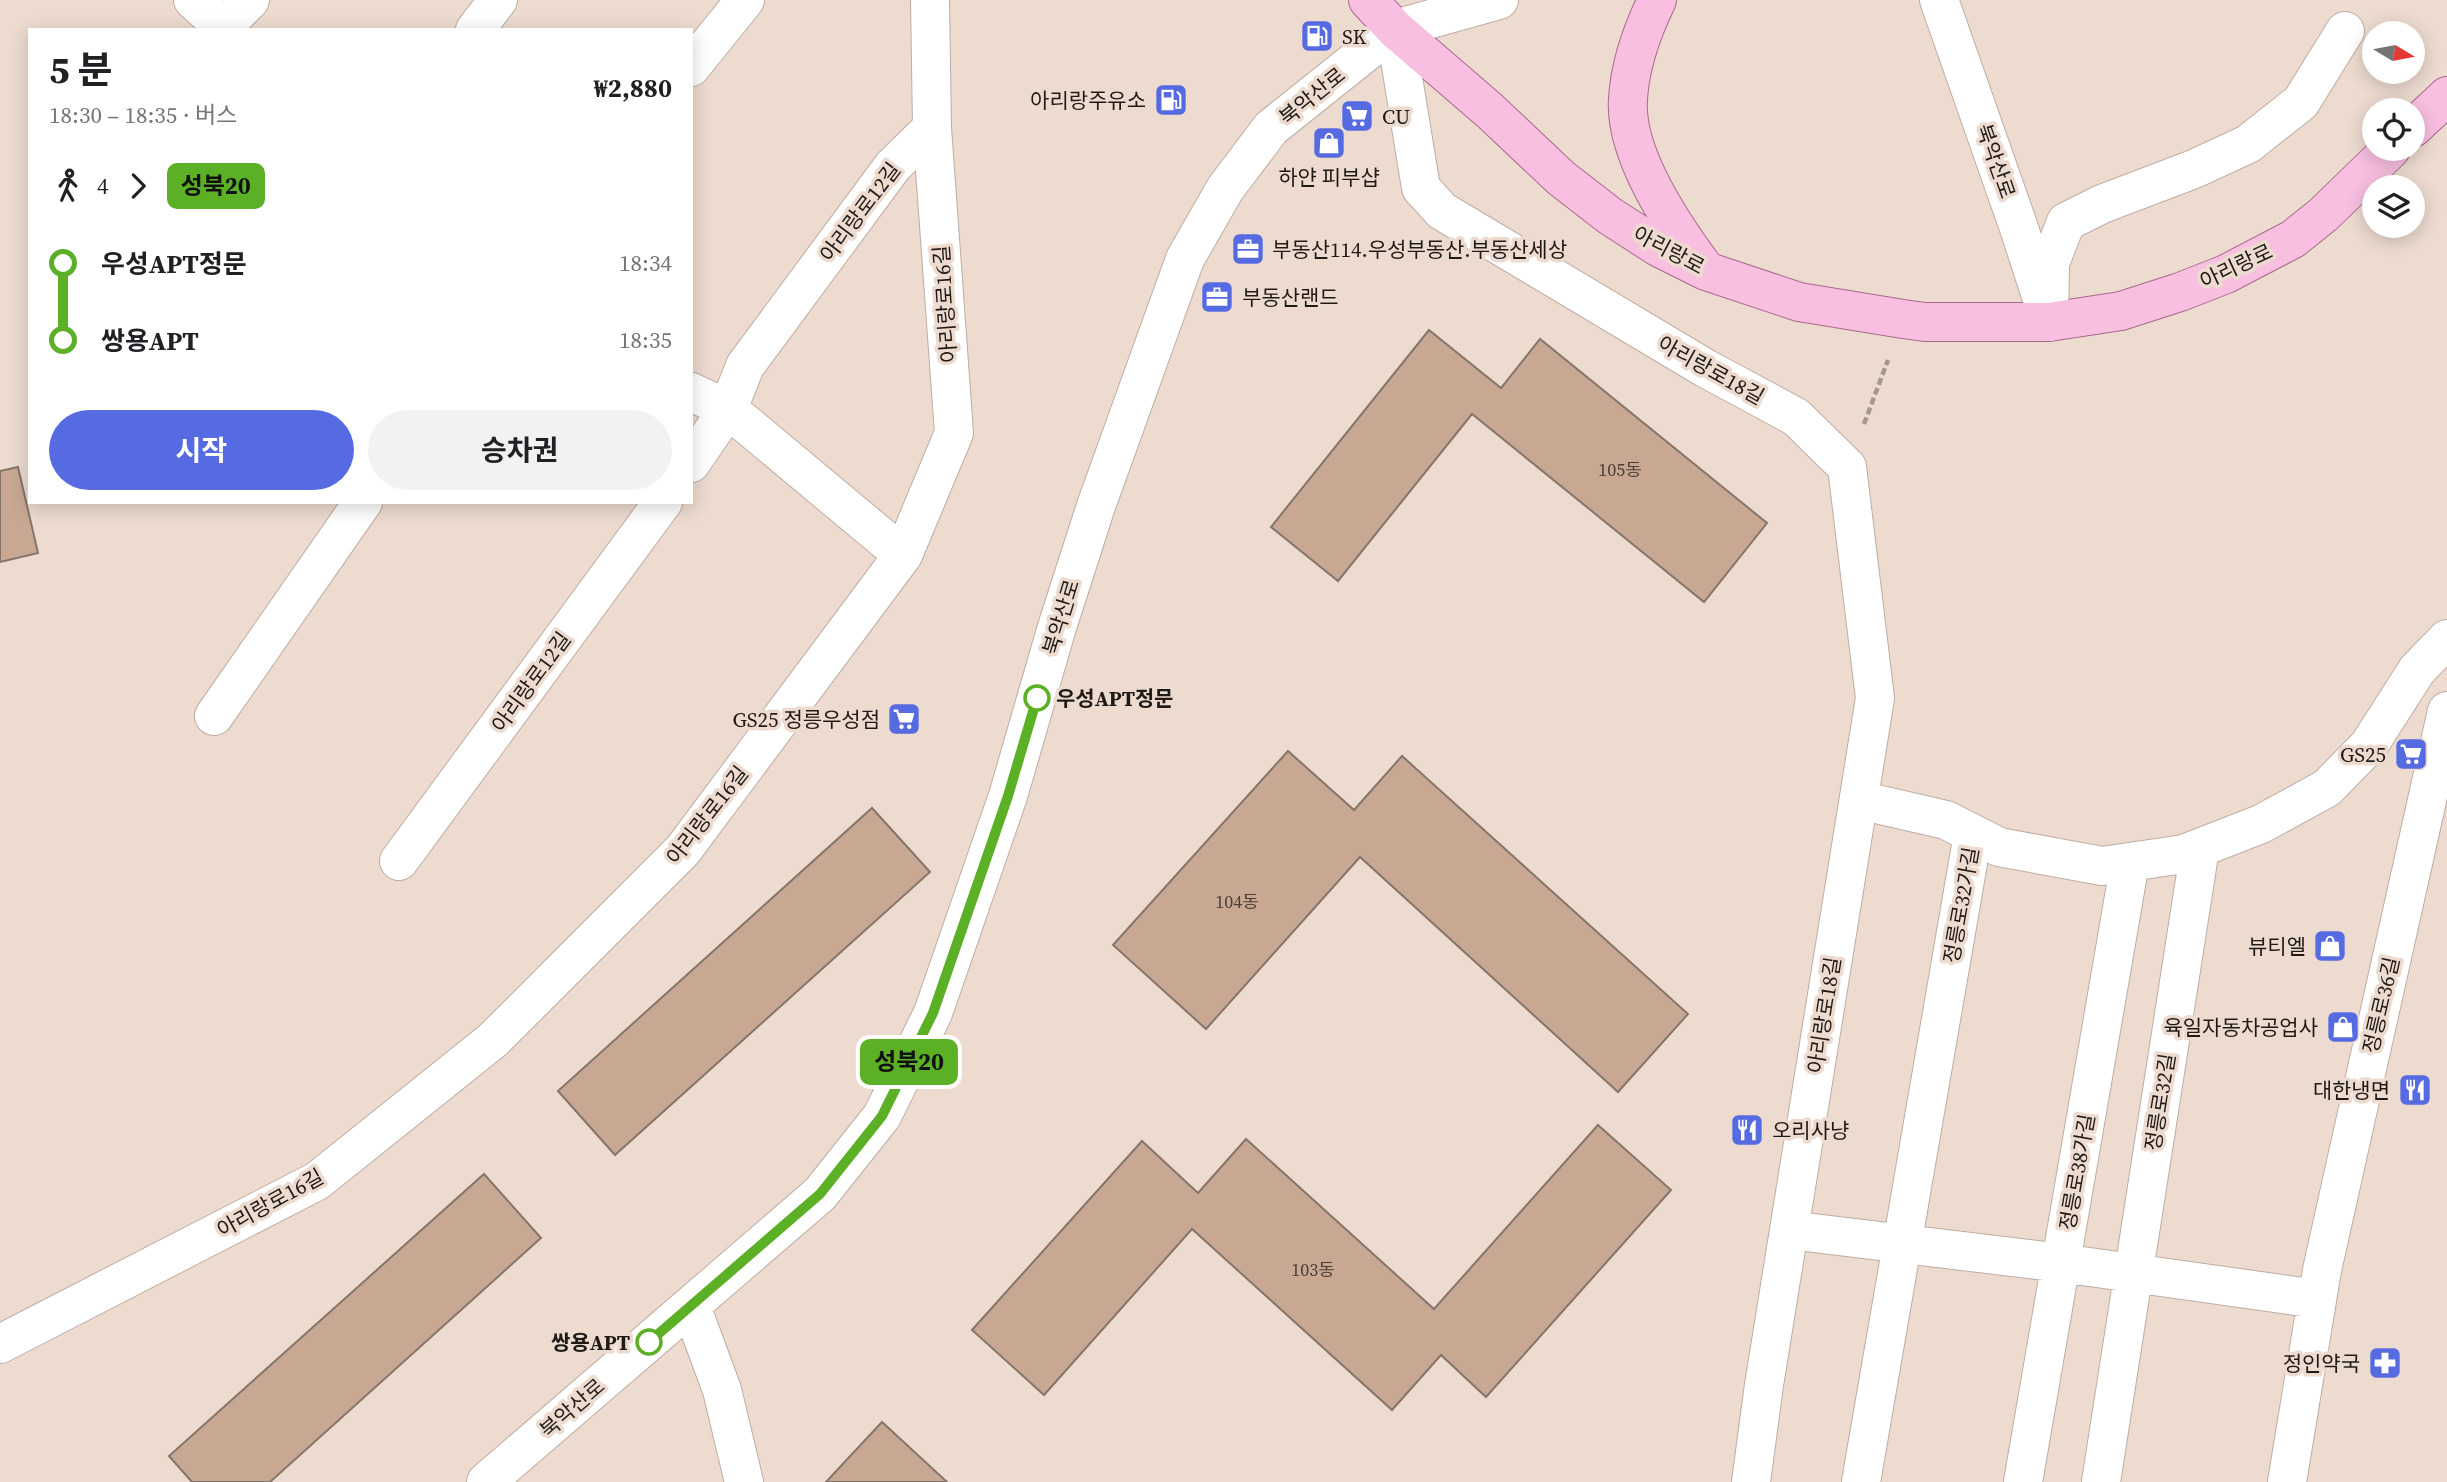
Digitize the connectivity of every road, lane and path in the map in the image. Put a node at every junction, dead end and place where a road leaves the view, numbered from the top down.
1 (194, 0) edge
2 (250, 0) edge
3 (498, 0) edge
4 (746, 0) edge
5 (930, 0) edge
6 (1368, 0) edge
7 (1499, 0) edge
8 (1657, 0) edge
9 (1939, 0) edge
10 (225, 28) edge
11 (477, 28) edge
12 (1395, 29) junction
13 (2345, 31) dead end
14 (693, 65) edge
15 (2447, 96) edge
16 (2425, 117) edge
17 (932, 128) junction
18 (2379, 161) edge
19 (1706, 271) junction
20 (1903, 320) junction
21 (2049, 322) junction
22 (693, 393) edge
23 (728, 409) junction
24 (693, 460) edge
25 (1847, 467) junction
26 (362, 504) edge
27 (662, 504) edge
28 (903, 555) junction
29 (2447, 639) edge
30 (2447, 711) edge
31 (214, 716) dead end
32 (1859, 800) junction
33 (1973, 834) junction
34 (2200, 848) junction
35 (399, 861) dead end
36 (2130, 862) junction
37 (1789, 1230) junction
38 (1902, 1244) junction
39 (2061, 1263) junction
40 (2133, 1273) junction
41 (2317, 1299) junction
42 (691, 1306) junction
43 (0, 1344) edge
44 (486, 1482) edge
45 (744, 1482) edge
46 (1751, 1482) edge
47 (1861, 1482) edge
48 (2024, 1482) edge
49 (2101, 1482) edge
50 (2287, 1482) edge

1 - 10 street
2 - 10 street
3 - 11 street
4 - 14 street
5 - 17 street, 아리랑로16길
6 - 12 main road, 아리랑로
7 - 12 street, 북악산로
8 - 19 main road
9 - 21 street, 북악산로
12 - 19 main road, 아리랑로
12 - 25 street, 아리랑로18길
12 - 42 street, 북악산로
13 - 21 street
15 - 16 main road
17 - 23 street, 아리랑로12길
17 - 28 street, 아리랑로16길
18 - 21 main road, 아리랑로
19 - 20 main road, 아리랑로
20 - 21 main road, 아리랑로
20 - 25 path
22 - 23 street
23 - 24 street, 아리랑로12길
23 - 28 street
25 - 32 street, 아리랑로18길
26 - 31 street
27 - 35 street, 아리랑로12길
28 - 43 street, 아리랑로16길
29 - 34 street, 정릉로32가길
30 - 41 street, 정릉로36길
32 - 33 street
32 - 37 street, 아리랑로18길
33 - 36 street, 정릉로32가길
33 - 38 street, 정릉로32가길
34 - 36 street, 정릉로32가길
34 - 40 street, 정릉로32길
36 - 39 street, 정릉로38가길
37 - 38 street
37 - 46 street, 아리랑로18길
38 - 39 street
38 - 47 street, 정릉로32가길
39 - 40 street
39 - 48 street, 정릉로38가길
40 - 41 street
40 - 49 street, 정릉로32길
41 - 50 street, 정릉로36길
42 - 44 street, 북악산로
42 - 45 street

